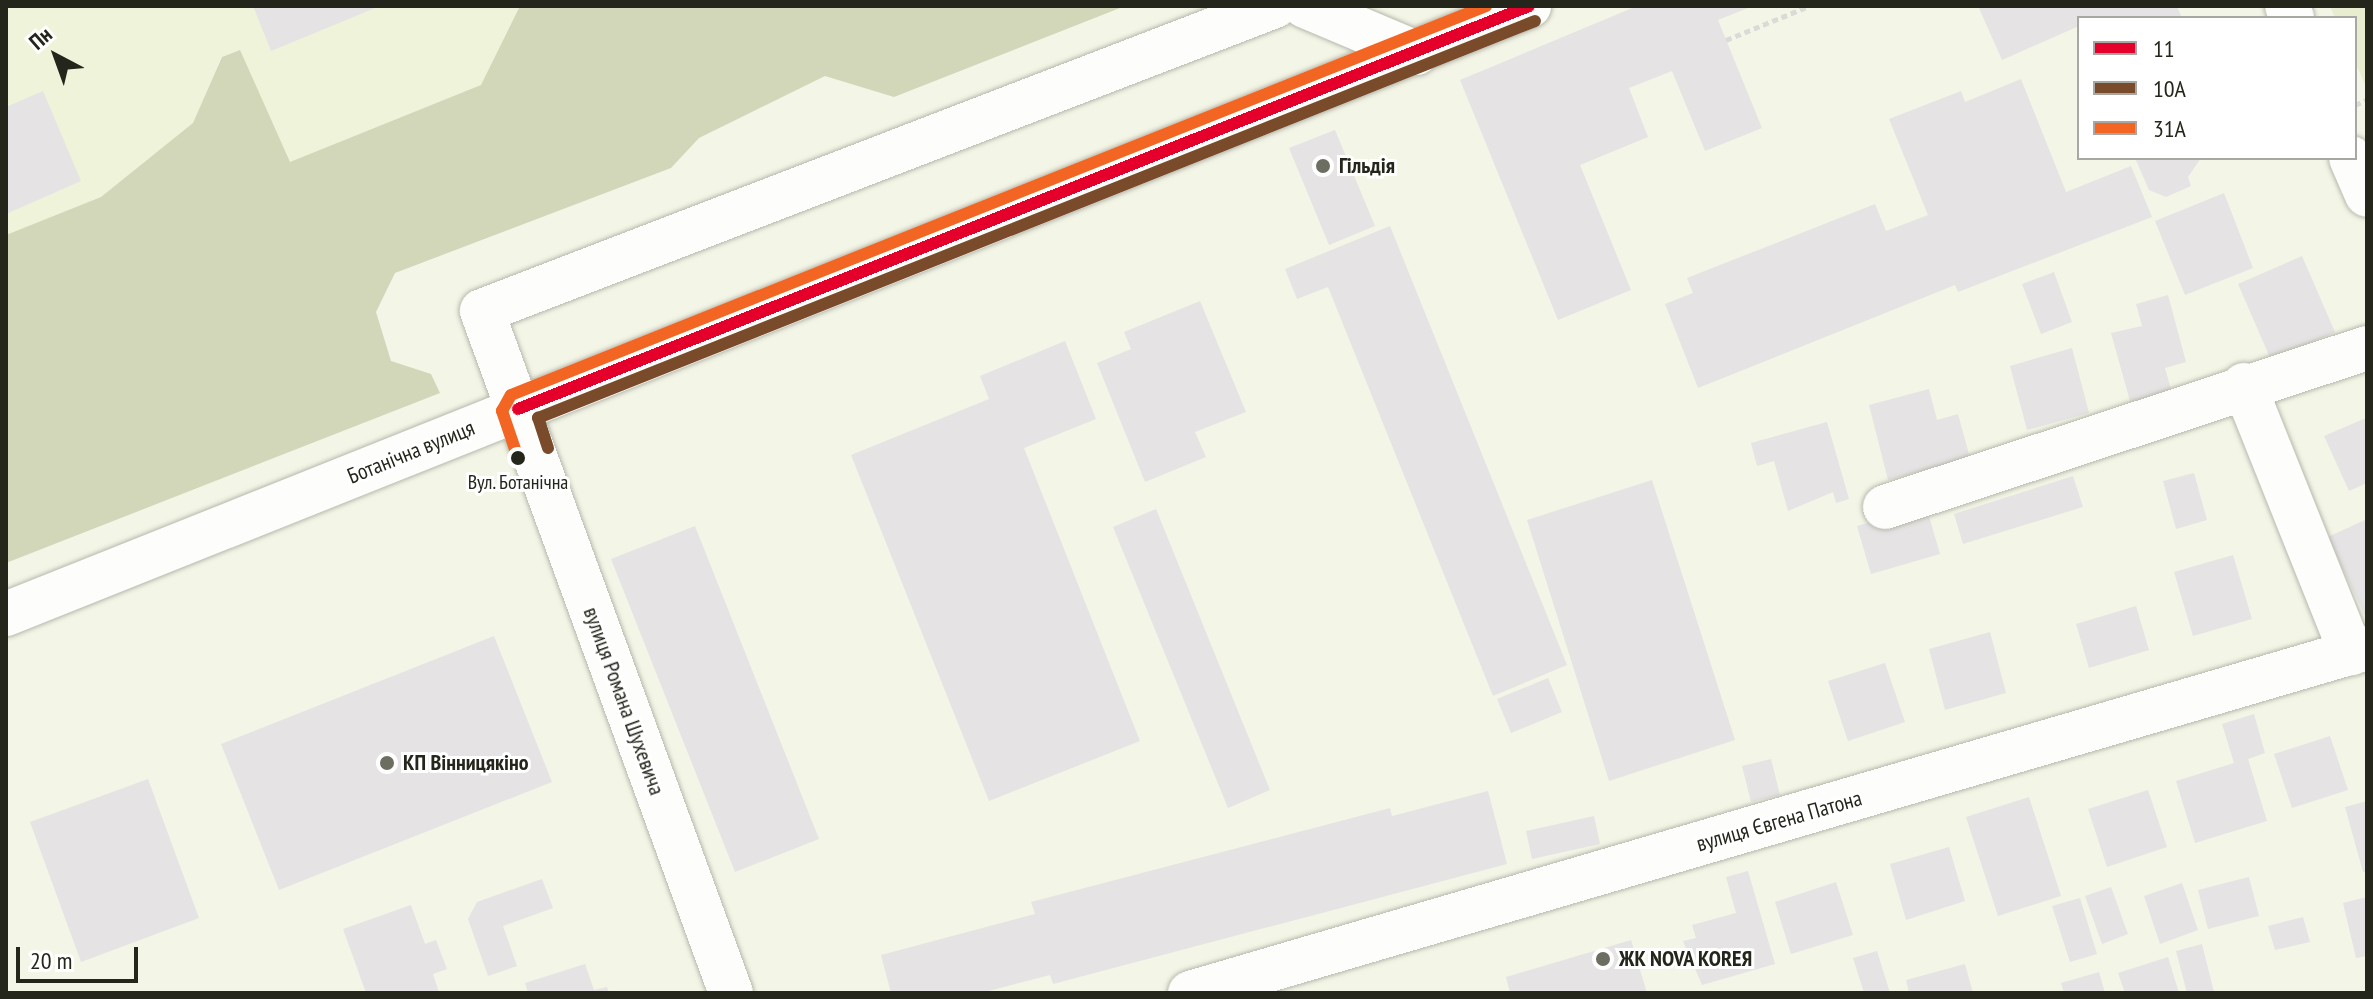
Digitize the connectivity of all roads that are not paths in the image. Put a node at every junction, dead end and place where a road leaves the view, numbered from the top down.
1 (1275, 6) edge
2 (1305, 6) edge
3 (1529, 6) edge
4 (1464, 20) edge
5 (1416, 53) junction
6 (2352, 160) edge
7 (2367, 195) edge
8 (2367, 348) edge
9 (2244, 385) junction
10 (518, 409) junction
11 (1885, 507) dead end
12 (6, 614) edge
13 (2359, 650) edge
14 (731, 993) edge
15 (1190, 993) edge

1 - 10 street, вулиця Романа Шухевича
2 - 5 street
3 - 4 street, Ботанічна вулиця
4 - 5 street, Ботанічна вулиця
5 - 10 street, Ботанічна вулиця
6 - 7 street
8 - 9 street
9 - 11 street
9 - 13 street
10 - 12 street, Ботанічна вулиця
10 - 14 street, вулиця Романа Шухевича
13 - 15 street, вулиця Євгена Патона

